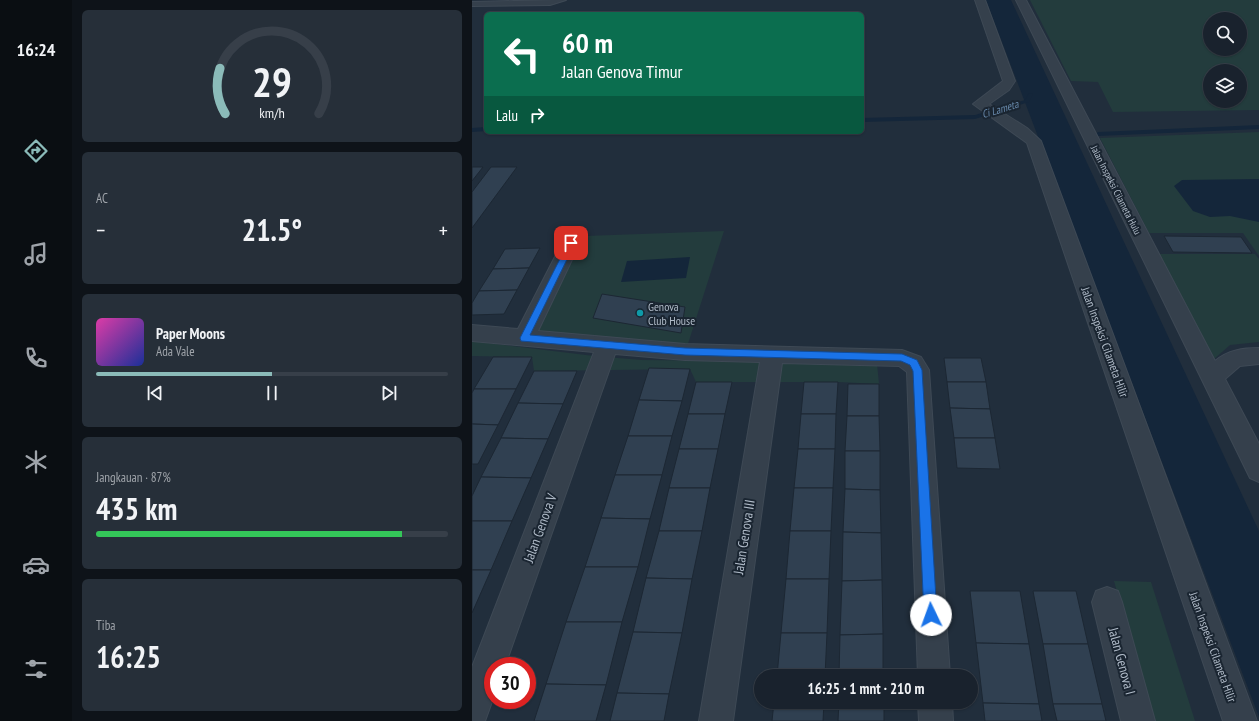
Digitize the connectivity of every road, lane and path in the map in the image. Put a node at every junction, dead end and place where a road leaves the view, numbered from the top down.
1 (563, 0) edge
2 (980, 0) edge
3 (1021, 0) edge
4 (472, 4) edge
5 (571, 243) dead end
6 (473, 335) edge
7 (524, 338) junction
8 (608, 344) junction
9 (772, 354) junction
10 (1259, 356) edge
11 (1212, 379) junction
12 (1259, 470) edge
13 (1107, 602) dead end
14 (934, 669) edge
15 (935, 709) edge
16 (472, 711) edge
17 (716, 721) edge
18 (936, 721) edge
19 (1138, 721) edge
20 (1240, 721) edge

1 - 4 lane
2 - 20 street, Jalan Inspeksi Cilameta Hilir
3 - 11 street, Jalan Inspeksi Cilameta Hulu
5 - 7 street
6 - 7 street
7 - 8 street
8 - 9 street
8 - 16 street, Jalan Genova V
9 - 14 street
9 - 17 street, Jalan Genova III
10 - 11 street
11 - 12 street, Jalan Inspeksi Cilameta Hulu
13 - 19 street, Jalan Genova I
15 - 18 street

